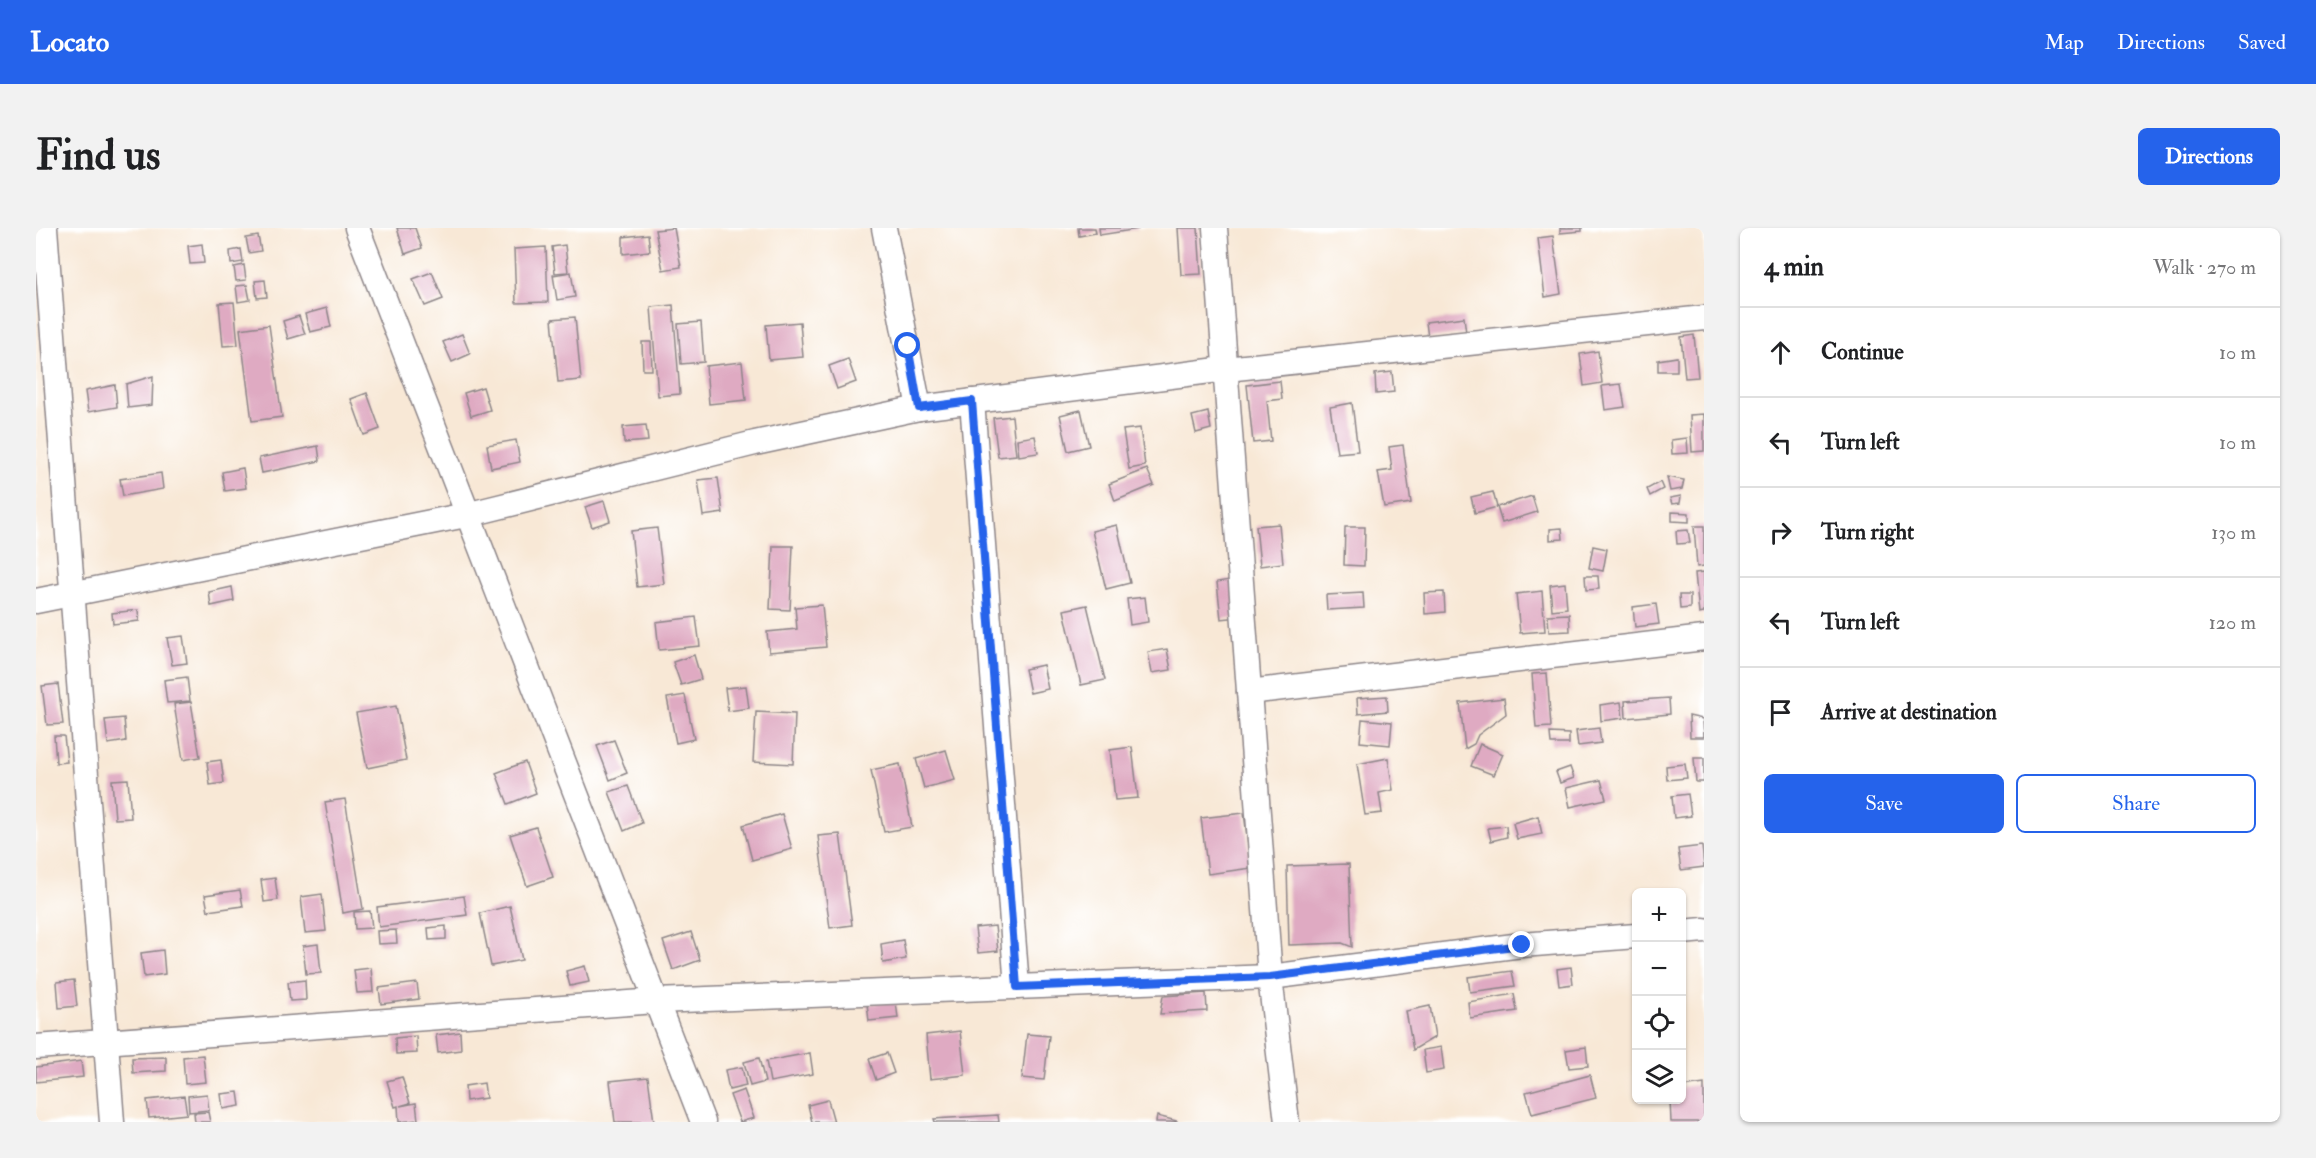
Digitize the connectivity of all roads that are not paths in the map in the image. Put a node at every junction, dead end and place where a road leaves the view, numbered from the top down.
1 (45, 228) edge
2 (357, 228) edge
3 (884, 228) edge
4 (1215, 228) edge
5 (1704, 318) edge
6 (1226, 369) junction
7 (972, 401) junction
8 (919, 408) junction
9 (466, 515) junction
10 (74, 593) junction
11 (36, 602) edge
12 (1704, 639) edge
13 (1249, 692) junction
14 (1704, 930) edge
15 (1686, 932) edge
16 (1632, 936) edge
17 (1270, 977) junction
18 (1017, 987) junction
19 (656, 1001) junction
20 (106, 1040) junction
21 (36, 1047) edge
22 (112, 1122) edge
23 (703, 1122) edge
24 (1287, 1122) edge

1 - 10 street
2 - 9 street
3 - 8 street
4 - 6 street
5 - 6 street
6 - 7 street
6 - 13 street
7 - 8 street
7 - 18 street
8 - 9 street
9 - 10 street
9 - 19 street
10 - 11 street
10 - 20 street
12 - 13 street
13 - 17 street
14 - 15 street
16 - 17 street
17 - 18 street
17 - 24 street
18 - 19 street
19 - 20 street
19 - 23 street
20 - 21 street
20 - 22 street

